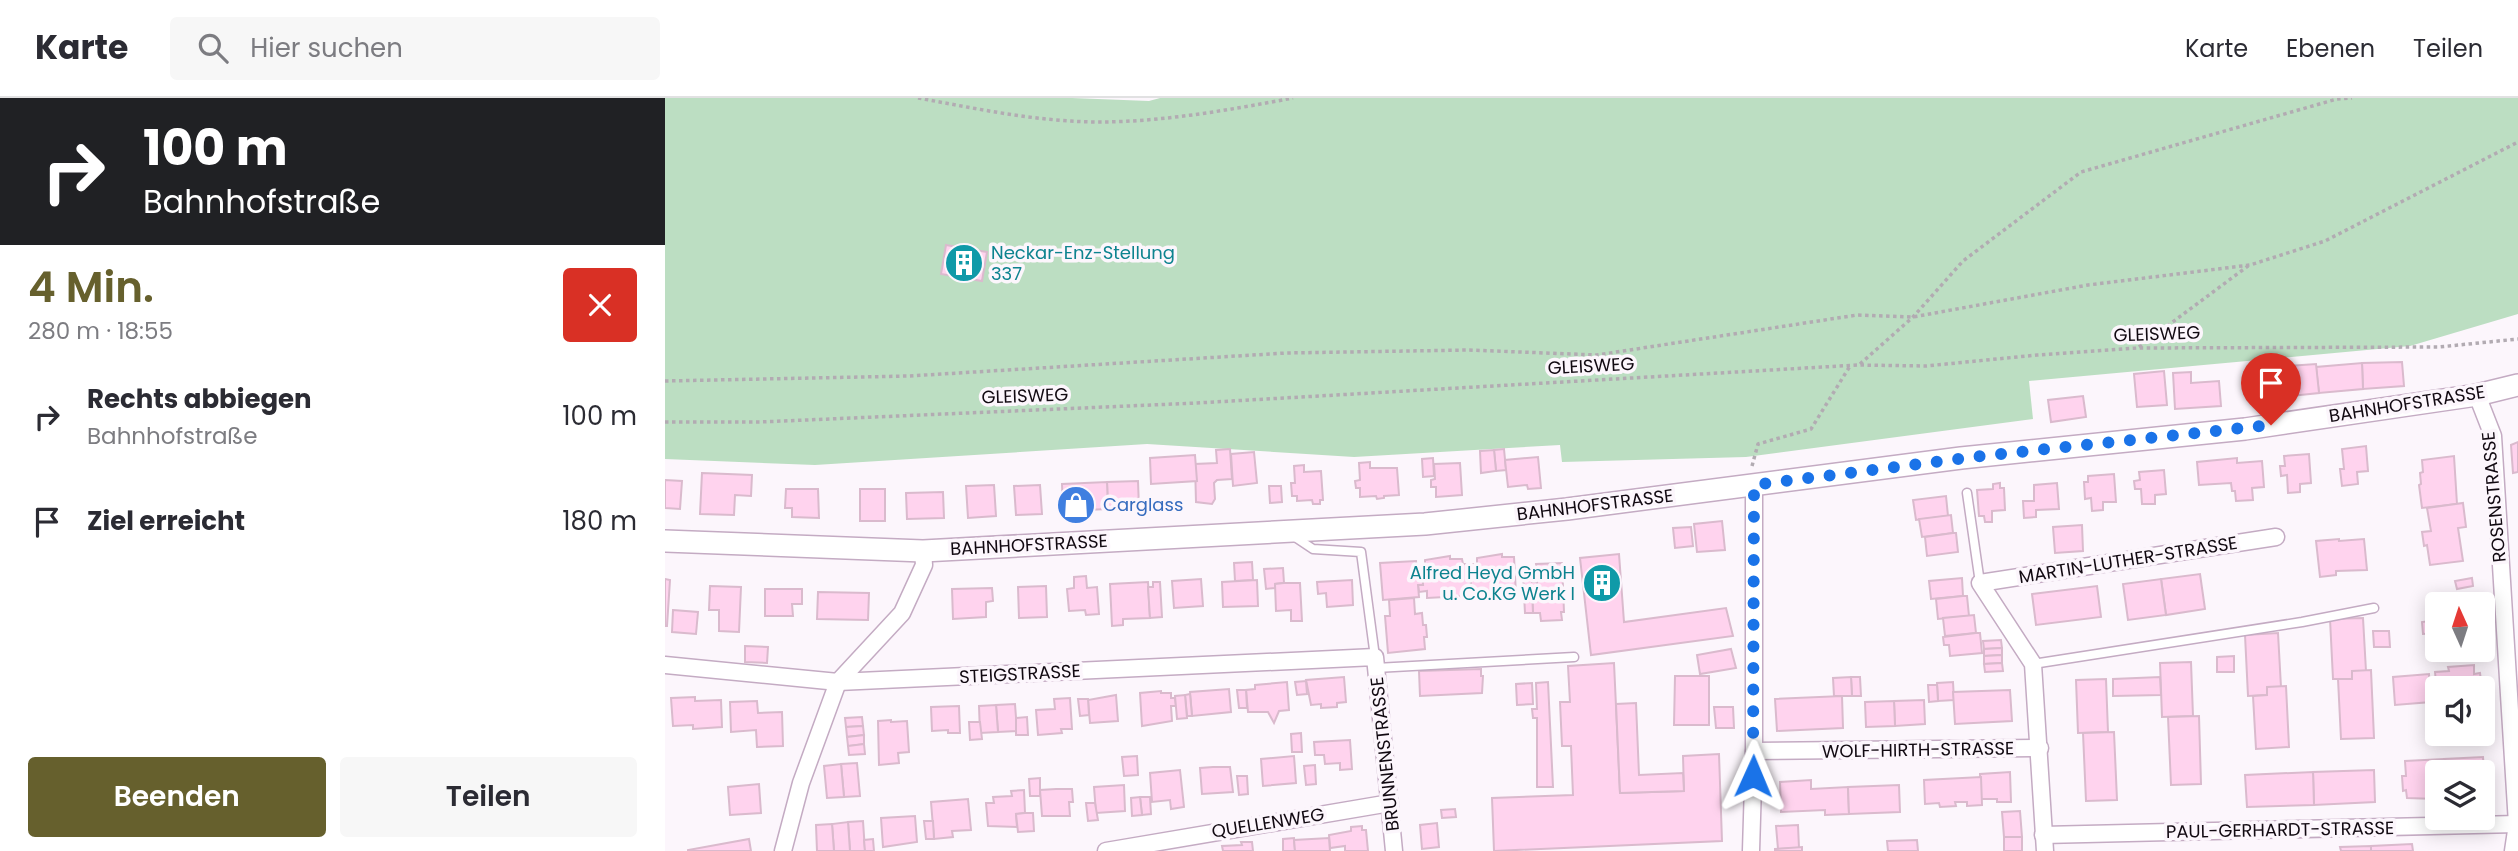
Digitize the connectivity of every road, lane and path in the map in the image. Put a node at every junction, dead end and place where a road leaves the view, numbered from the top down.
1 (918, 98) edge
2 (1293, 98) edge
3 (2352, 98) edge
4 (2518, 142) edge
5 (2250, 265) junction
6 (1913, 317) junction
7 (2518, 339) edge
8 (2138, 348) junction
9 (1859, 365) junction
10 (1850, 366) junction
11 (665, 381) edge
12 (2518, 385) edge
13 (2477, 395) junction
14 (665, 422) edge
15 (1754, 485) junction
16 (1967, 493) dead end
17 (1286, 531) junction
18 (2276, 537) dead end
19 (665, 541) edge
20 (923, 551) junction
21 (1980, 583) junction
22 (2374, 608) dead end
23 (1574, 657) dead end
24 (1376, 662) junction
25 (2033, 664) junction
26 (665, 665) edge
27 (838, 682) junction
28 (2514, 720) edge
29 (2040, 748) junction
30 (1753, 751) junction
31 (1390, 803) junction
32 (2518, 824) edge
33 (1190, 843) edge
34 (2044, 843) edge
35 (783, 851) edge
36 (1106, 851) edge
37 (1394, 851) edge
38 (1751, 851) edge
39 (2513, 851) edge

1 - 2 path
3 - 6 path
4 - 5 path
5 - 6 path
5 - 8 path
6 - 9 path
6 - 11 path
7 - 8 path, GLEISWEG
8 - 9 path, GLEISWEG
9 - 10 path, GLEISWEG
10 - 14 path, GLEISWEG
10 - 15 path
12 - 13 street, BAHNHOFSTRASSE
13 - 15 street, BAHNHOFSTRASSE
13 - 28 street, ROSENSTRASSE
15 - 17 street, BAHNHOFSTRASSE
15 - 30 street
16 - 21 lane
17 - 20 street, BAHNHOFSTRASSE
17 - 24 lane
18 - 21 street, MARTIN-LUTHER-STRASSE
19 - 20 street, BAHNHOFSTRASSE
20 - 27 street
21 - 25 street
22 - 25 lane
23 - 24 lane
24 - 27 street, STEIGSTRASSE
24 - 31 street, BRUNNENSTRASSE
25 - 29 street
26 - 27 street, STEIGSTRASSE
27 - 35 street
28 - 32 street, ROSENSTRASSE
29 - 30 street, WOLF-HIRTH-STRASSE
29 - 34 street
30 - 38 street
31 - 33 street, QUELLENWEG
31 - 37 street, BRUNNENSTRASSE
32 - 34 street, PAUL-GERHARDT-STRASSE
32 - 39 street, ROSENSTRASSE
33 - 36 street, QUELLENWEG

